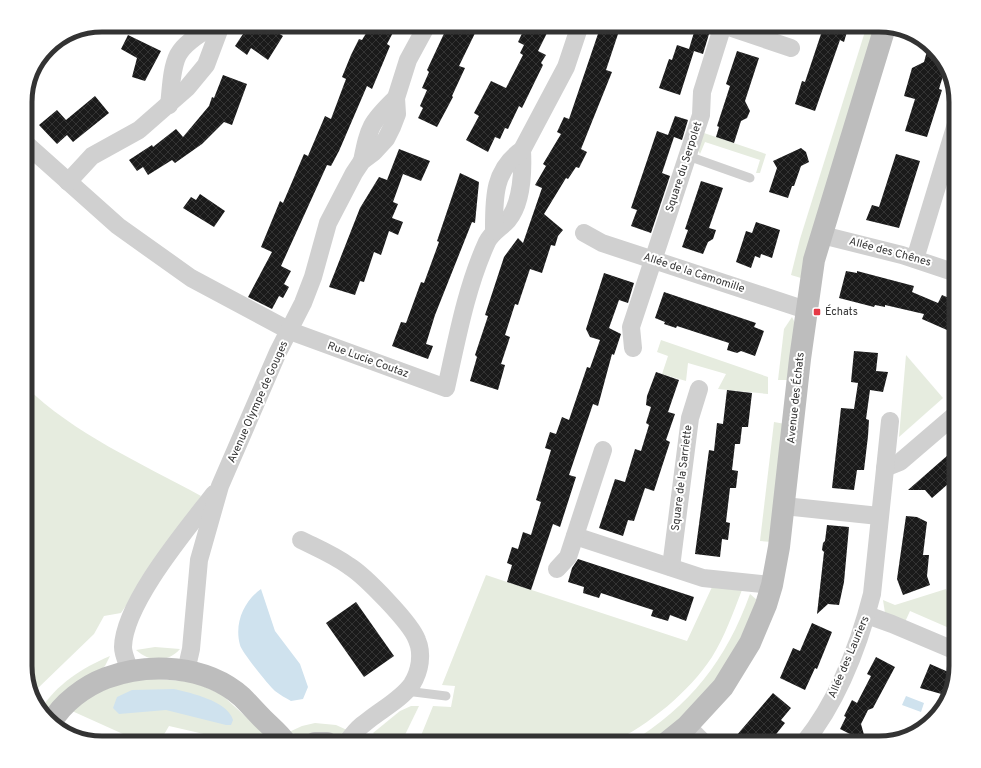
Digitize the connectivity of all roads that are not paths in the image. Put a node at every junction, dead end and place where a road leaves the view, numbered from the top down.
1 (204, 32) edge
2 (218, 32) edge
3 (423, 32) edge
4 (578, 32) edge
5 (721, 32) edge
6 (743, 32) edge
7 (883, 32) edge
8 (790, 48) dead end
9 (169, 105) junction
10 (949, 147) edge
11 (32, 149) edge
12 (522, 150) junction
13 (688, 156) junction
14 (750, 178) dead end
15 (68, 182) junction
16 (494, 231) junction
17 (584, 233) dead end
18 (822, 235) junction
19 (915, 259) junction
20 (653, 260) junction
21 (949, 271) edge
22 (806, 310) junction
23 (290, 331) junction
24 (633, 348) dead end
25 (699, 389) dead end
26 (949, 420) edge
27 (890, 421) dead end
28 (603, 450) dead end
29 (885, 468) junction
30 (220, 486) junction
31 (784, 506) junction
32 (879, 516) junction
33 (575, 536) junction
34 (301, 540) dead end
35 (671, 567) junction
36 (558, 569) dead end
37 (772, 585) junction
38 (867, 616) junction
39 (949, 648) edge
40 (130, 671) junction
41 (186, 672) junction
42 (406, 691) junction
43 (446, 696) dead end
44 (54, 716) edge
45 (687, 726) junction
46 (279, 736) edge
47 (352, 736) edge
48 (675, 736) edge
49 (697, 736) edge
50 (813, 736) edge

1 - 9 street
2 - 9 street
3 - 23 street
4 - 12 street
5 - 13 street, Square du Serpolet
6 - 8 street, Square du Serpolet
7 - 18 street, Avenue des Échats
9 - 15 street
10 - 19 street
11 - 15 street, Avenue Olympe de Gouges
12 - 16 street
12 - 16 street
13 - 14 lane
13 - 20 street, Square du Serpolet
15 - 23 street, Avenue Olympe de Gouges
16 - 23 street, Rue Lucie Coutaz
17 - 20 street, Allée de la Camomille
18 - 19 street, Allée des Chênes
18 - 22 street, Avenue des Échats
19 - 21 street, Allée des Chênes
20 - 22 street, Allée de la Camomille
20 - 24 street, Square du Serpolet
22 - 31 street, Avenue des Échats
23 - 30 street, Avenue Olympe de Gouges
25 - 35 street, Square de la Sarriette
26 - 29 street
27 - 29 street, Allée des Lauriers
28 - 33 street
29 - 32 street, Allée des Lauriers
30 - 40 street, Avenue Olympe de Gouges
30 - 41 street, Avenue Olympe de Gouges
31 - 32 street
31 - 37 street, Avenue des Échats
32 - 38 street, Allée des Lauriers
33 - 35 street
33 - 36 street
34 - 42 street
35 - 37 street
37 - 45 street, Avenue des Échats
38 - 39 street
38 - 50 street, Allée des Lauriers
40 - 41 street
40 - 44 street
41 - 46 street
42 - 43 lane
42 - 47 street
45 - 48 street, Avenue des Échats
45 - 49 street

